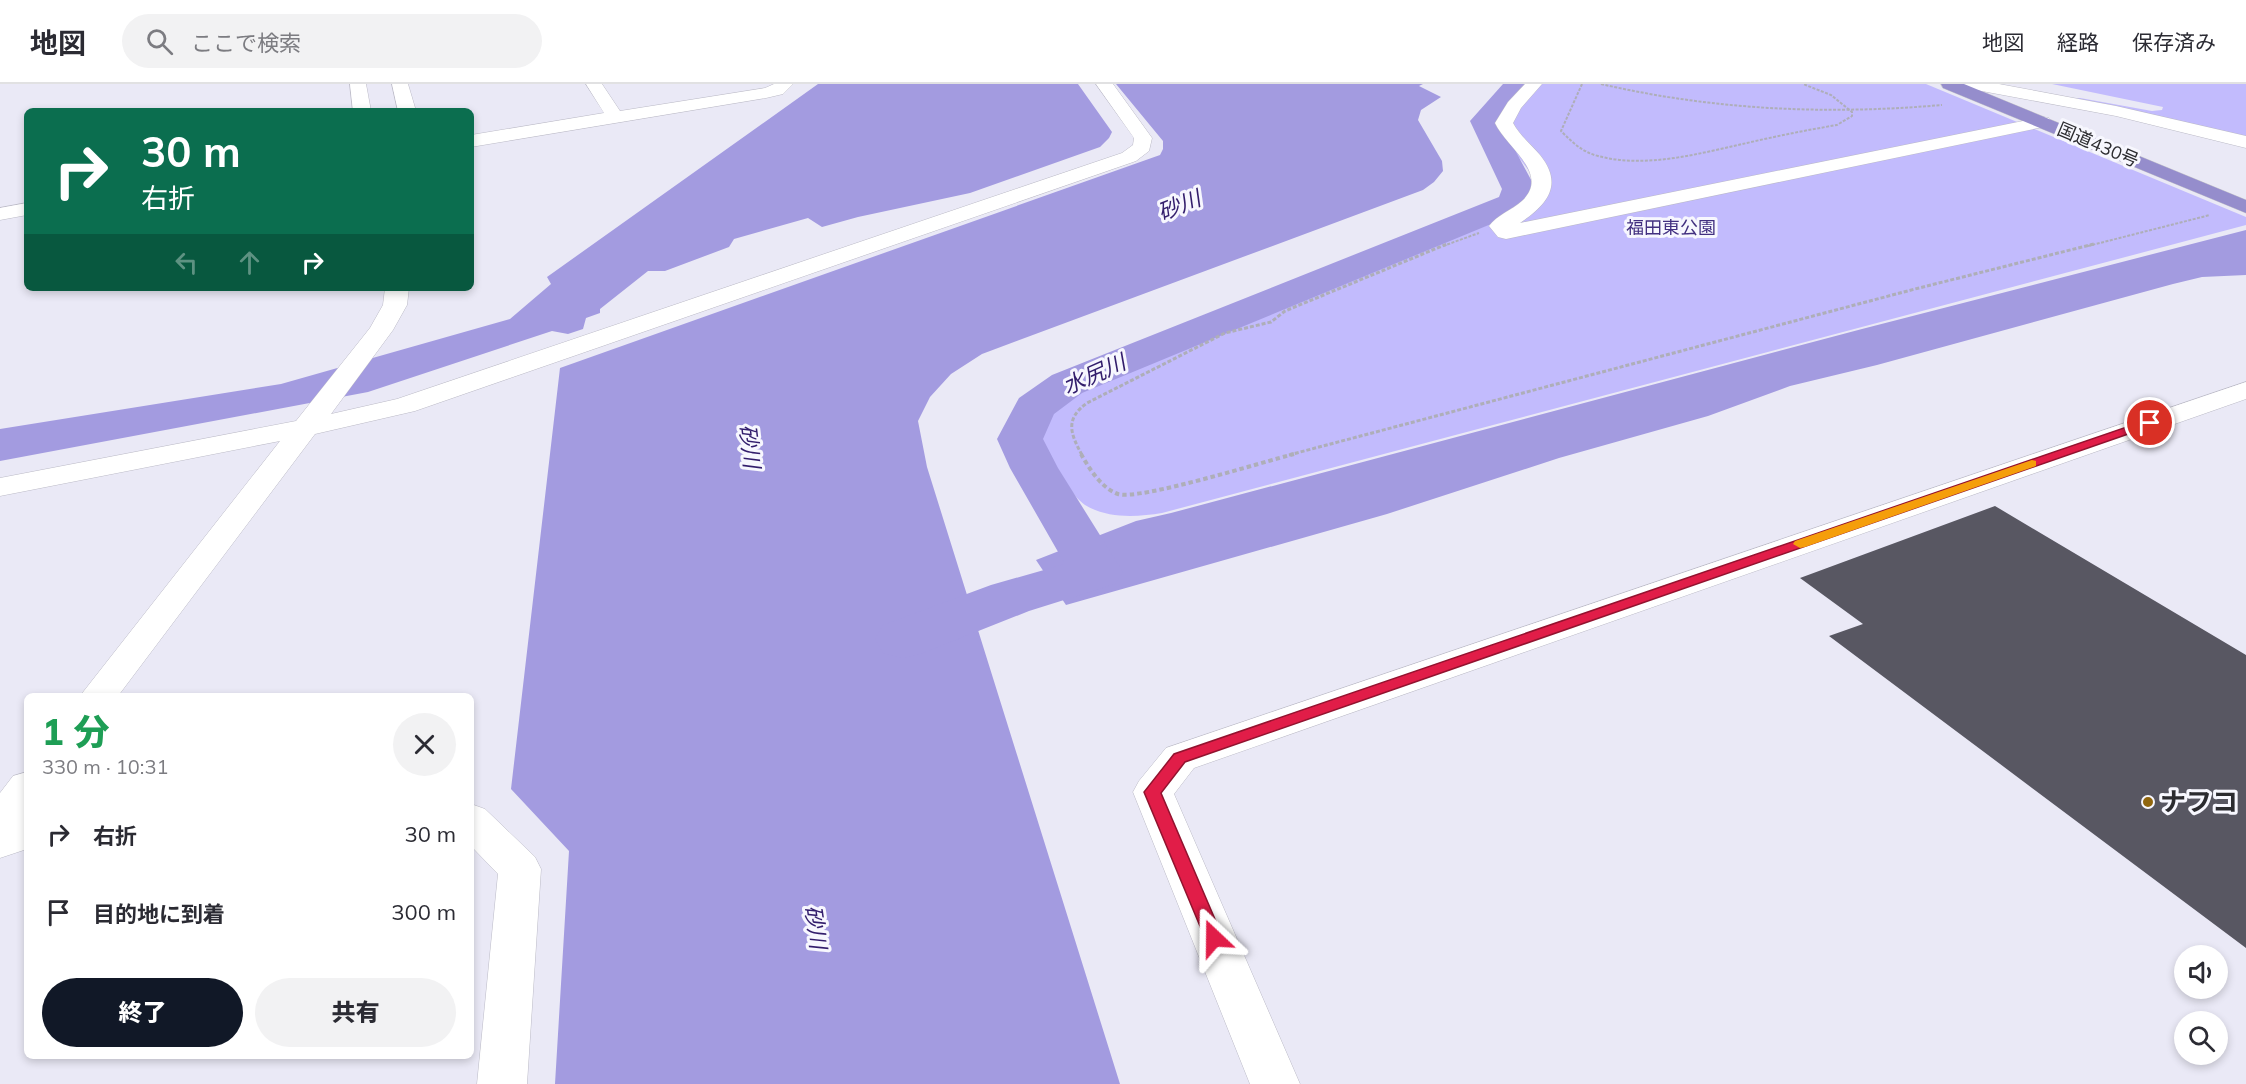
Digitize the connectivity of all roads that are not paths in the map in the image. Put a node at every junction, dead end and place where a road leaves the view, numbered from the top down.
1 (358, 84) edge
2 (400, 84) edge
3 (594, 84) edge
4 (785, 84) edge
5 (1104, 84) edge
6 (1534, 84) edge
7 (1949, 84) edge
8 (1970, 84) edge
9 (362, 108) edge
10 (406, 108) edge
11 (615, 117) junction
12 (2043, 122) junction
13 (474, 140) edge
14 (2246, 142) edge
15 (2246, 196) edge
16 (2246, 207) edge
17 (24, 210) edge
18 (0, 214) edge
19 (397, 291) edge
20 (2244, 392) edge
21 (309, 423) junction
22 (0, 487) edge
23 (100, 693) edge
24 (24, 791) edge
25 (0, 822) edge
26 (474, 823) edge
27 (24, 834) edge
28 (0, 841) edge
29 (502, 1084) edge
30 (1275, 1084) edge

1 - 9 street
2 - 10 street
3 - 11 street
4 - 11 street
5 - 21 street
6 - 12 street
7 - 12 highway, 国道430号
8 - 14 street
8 - 15 highway, 国道430号
11 - 13 street
12 - 16 highway, 国道430号
17 - 18 street
19 - 21 street
20 - 30 street
21 - 22 street
21 - 23 street
24 - 25 street
26 - 29 street
27 - 28 street

